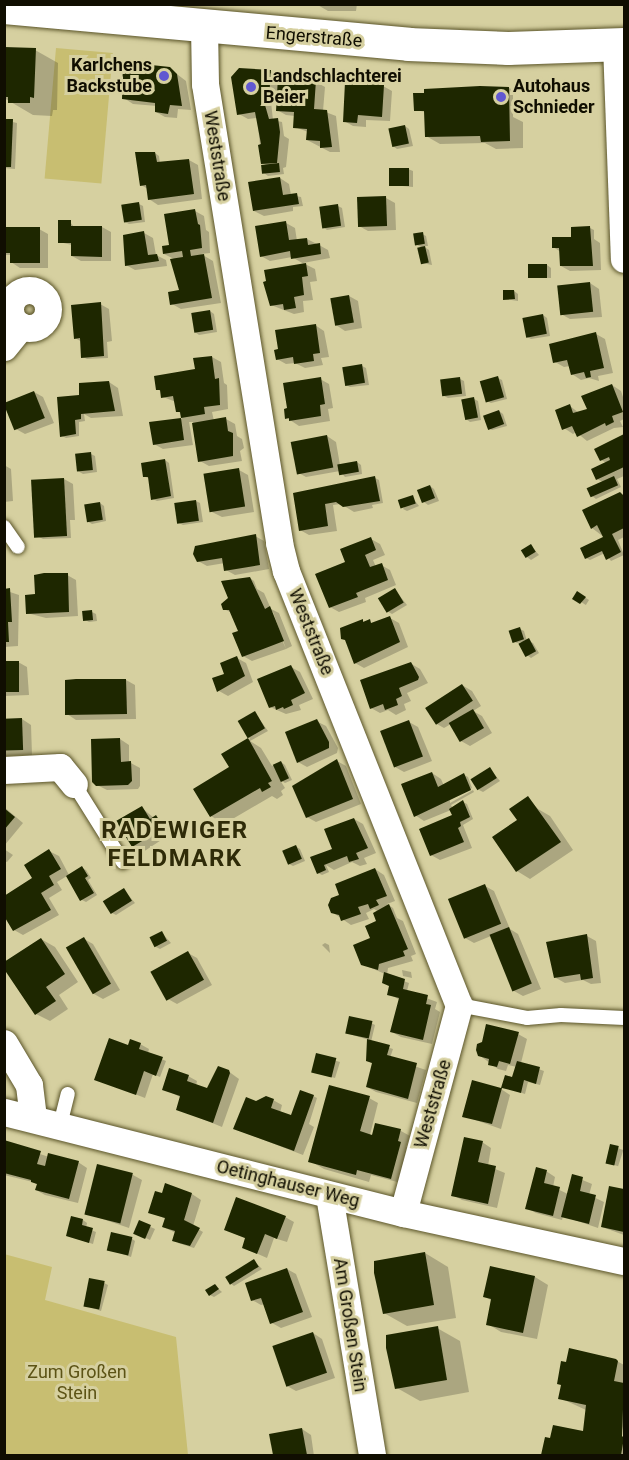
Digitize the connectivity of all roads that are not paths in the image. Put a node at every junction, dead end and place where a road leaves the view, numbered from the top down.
1 (4, 7) edge
2 (204, 26) junction
3 (620, 44) edge
4 (624, 259) edge
5 (21, 326) dead end
6 (4, 347) edge
7 (4, 527) edge
8 (18, 547) dead end
9 (4, 770) edge
10 (74, 784) joint
11 (123, 862) dead end
12 (459, 1005) junction
13 (624, 1018) edge
14 (4, 1043) edge
15 (68, 1094) dead end
16 (4, 1112) edge
17 (33, 1118) junction
18 (60, 1125) junction
19 (329, 1195) junction
20 (403, 1213) junction
21 (624, 1261) edge
22 (372, 1455) edge

1 - 2 main road, Engerstraße
2 - 3 main road, Engerstraße
2 - 12 street, Weststraße
3 - 4 street
5 - 6 street
7 - 8 lane
9 - 10 street
10 - 11 lane
12 - 13 lane
12 - 20 street, Weststraße
14 - 17 street
15 - 18 lane
16 - 17 street, Oetinghauser Weg
17 - 18 street, Oetinghauser Weg
18 - 19 street, Oetinghauser Weg
19 - 20 street, Oetinghauser Weg
19 - 22 street, Am Großen Stein
20 - 21 street, Oetinghauser Weg

